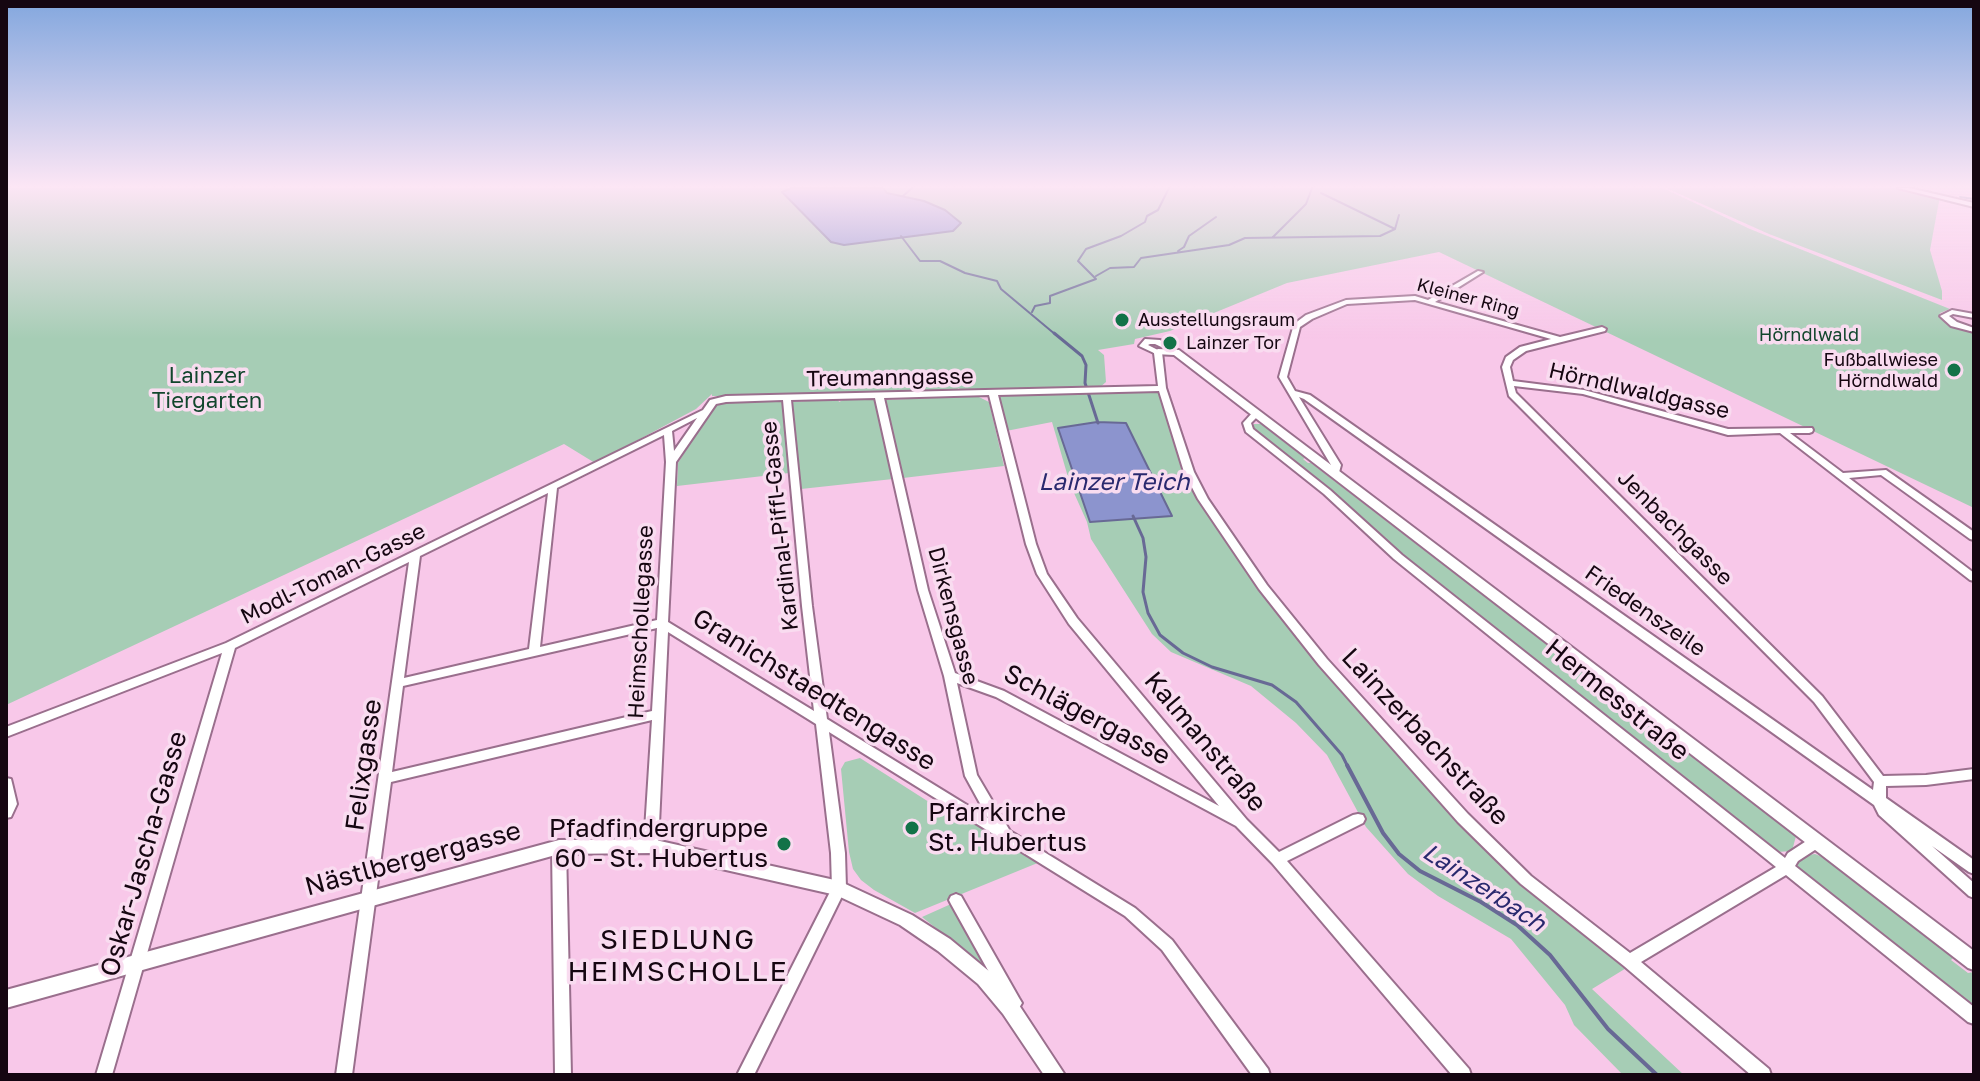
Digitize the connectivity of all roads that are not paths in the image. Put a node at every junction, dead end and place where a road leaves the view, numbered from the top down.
1 (1480, 272) dead end
2 (1431, 301) junction
3 (1974, 316) edge
4 (1602, 329) dead end
5 (1974, 330) edge
6 (1560, 339) junction
7 (1158, 352) junction
8 (1176, 352) junction
9 (1510, 383) junction
10 (1162, 391) junction
11 (1291, 392) junction
12 (993, 393) junction
13 (879, 396) junction
14 (787, 398) junction
15 (704, 411) junction
16 (1256, 414) junction
17 (1809, 430) dead end
18 (668, 431) junction
19 (1782, 431) junction
20 (671, 462) junction
21 (1335, 474) junction
22 (1841, 476) junction
23 (553, 488) junction
24 (1974, 537) edge
25 (415, 556) junction
26 (1974, 578) edge
27 (662, 623) junction
28 (230, 646) junction
29 (534, 652) junction
30 (950, 676) junction
31 (399, 683) junction
32 (657, 714) junction
33 (822, 722) junction
34 (6, 732) edge
35 (1974, 774) edge
36 (386, 778) junction
37 (1880, 781) junction
38 (6, 783) edge
39 (1879, 801) junction
40 (6, 813) edge
41 (1358, 819) dead end
42 (1242, 824) junction
43 (1007, 838) junction
44 (1816, 842) junction
45 (651, 846) junction
46 (559, 847) junction
47 (1277, 859) junction
48 (1788, 867) junction
49 (1974, 868) edge
50 (839, 888) junction
51 (1974, 892) edge
52 (370, 897) junction
53 (956, 900) dead end
54 (138, 961) junction
55 (1629, 961) junction
56 (1974, 962) edge
57 (6, 999) edge
58 (1974, 1017) edge
59 (1051, 1069) edge
60 (104, 1075) edge
61 (344, 1075) edge
62 (563, 1075) edge
63 (745, 1075) edge
64 (1262, 1075) edge
65 (1463, 1075) edge
66 (1763, 1075) edge

1 - 2 street
2 - 6 street, Kleiner Ring
2 - 11 street, Kleiner Ring
3 - 5 street
4 - 6 street
6 - 9 street
7 - 8 street
7 - 8 street
7 - 10 street, Lainzerbachstraße
8 - 16 street, Hermesstraße
9 - 19 street, Hörndlwaldgasse
9 - 37 street, Jenbachgasse
10 - 12 street, Treumanngasse
10 - 55 street, Lainzerbachstraße
11 - 21 street, Kleiner Ring
11 - 39 street, Friedenszeile
12 - 13 street, Treumanngasse
12 - 42 street, Kalmanstraße
13 - 14 street, Treumanngasse
13 - 30 street, Dirkensgasse
14 - 15 street, Treumanngasse
14 - 33 street, Kardinal-Piffl-Gasse
15 - 18 street, Treumanngasse
15 - 20 street, Heimschollegasse
16 - 21 street, Hermesstraße
16 - 48 street, Hermesstraße
17 - 19 street, Hörndlwaldgasse
18 - 20 street
18 - 23 street, Modl-Toman-Gasse
19 - 22 street
20 - 27 street, Heimschollegasse
21 - 44 street, Hermesstraße
22 - 24 street
22 - 26 street
23 - 25 street, Modl-Toman-Gasse
23 - 29 street
25 - 28 street, Modl-Toman-Gasse
25 - 31 street, Felixgasse
27 - 29 street
27 - 32 street, Heimschollegasse
27 - 33 street, Granichstaedtengasse
28 - 34 street, Modl-Toman-Gasse
28 - 54 street, Oskar-Jascha-Gasse
29 - 31 street
30 - 42 street, Schlägergasse
30 - 43 street, Dirkensgasse
31 - 36 street, Felixgasse
32 - 36 street
32 - 45 street, Heimschollegasse
33 - 43 street, Granichstaedtengasse
33 - 50 street, Kardinal-Piffl-Gasse
35 - 37 street
36 - 52 street, Felixgasse
37 - 39 street
38 - 40 street
39 - 49 street, Friedenszeile
39 - 51 street
41 - 47 street
42 - 47 street, Kalmanstraße
43 - 64 street, Granichstaedtengasse
44 - 48 street
44 - 56 street, Hermesstraße
45 - 46 street, Nästlbergergasse
45 - 50 street, Nästlbergergasse
46 - 52 street, Nästlbergergasse
46 - 62 street
47 - 65 street, Kalmanstraße
48 - 55 street
48 - 58 street, Hermesstraße
50 - 59 street, Nästlbergergasse
50 - 63 street
52 - 54 street, Nästlbergergasse
52 - 61 street, Felixgasse
53 - 59 street
54 - 57 street, Nästlbergergasse
54 - 60 street, Oskar-Jascha-Gasse
55 - 66 street, Lainzerbachstraße

